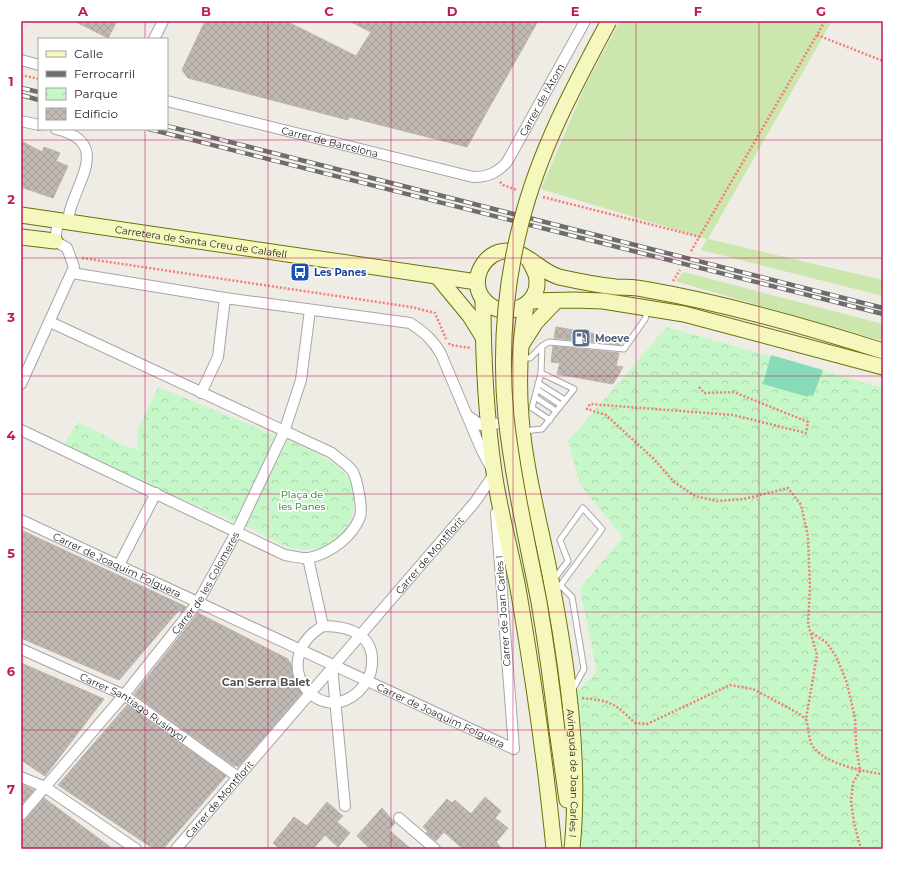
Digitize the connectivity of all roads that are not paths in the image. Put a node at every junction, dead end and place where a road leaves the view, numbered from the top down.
1 (163, 21) edge
2 (585, 21) edge
3 (609, 21) edge
4 (154, 38) edge
5 (21, 60) edge
6 (38, 65) edge
7 (168, 101) edge
8 (21, 121) edge
9 (38, 125) edge
10 (59, 130) edge
11 (493, 174) joint
12 (21, 215) edge
13 (63, 221) junction
14 (21, 238) edge
15 (55, 241) junction
16 (530, 262) junction
17 (72, 273) junction
18 (437, 276) junction
19 (477, 282) junction
20 (225, 298) junction
21 (483, 300) junction
22 (556, 301) junction
23 (528, 303) junction
24 (648, 308) junction
25 (310, 310) junction
26 (50, 322) junction
27 (483, 337) junction
28 (542, 346) junction
29 (883, 351) edge
30 (521, 352) junction
31 (883, 367) edge
32 (541, 373) junction
33 (538, 383) junction
34 (21, 384) edge
35 (537, 390) junction
36 (201, 393) junction
37 (535, 397) junction
38 (565, 400) junction
39 (561, 405) junction
40 (556, 411) junction
41 (466, 415) junction
42 (550, 420) junction
43 (522, 424) junction
44 (488, 425) junction
45 (21, 430) edge
46 (284, 432) junction
47 (494, 474) junction
48 (156, 493) junction
49 (21, 520) edge
50 (237, 531) junction
51 (308, 558) junction
52 (119, 565) junction
53 (555, 586) junction
54 (198, 602) junction
55 (323, 626) junction
56 (360, 634) junction
57 (21, 649) edge
58 (300, 650) junction
59 (332, 666) junction
60 (367, 682) junction
61 (309, 694) junction
62 (124, 695) junction
63 (336, 702) junction
64 (557, 730) junction
65 (514, 749) joint
66 (21, 777) edge
67 (238, 777) junction
68 (45, 787) junction
69 (345, 806) dead end
70 (21, 815) edge
71 (399, 818) dead end
72 (136, 849) edge
73 (176, 849) edge
74 (435, 849) edge
75 (555, 849) edge
76 (571, 849) edge

1 - 4 street
2 - 11 street, Carrer de l'Àtom
3 - 64 street, bridge
5 - 6 street
7 - 11 street, Carrer de Barcelona
8 - 9 street
10 - 13 street
12 - 13 street, Carretera de Santa Creu de Calafell
13 - 15 street
13 - 18 street, Carretera de Santa Creu de Calafell
14 - 15 street
15 - 17 street
16 - 19 street
16 - 23 street
16 - 29 street
17 - 20 street
17 - 26 street
18 - 19 street, Carretera de Santa Creu de Calafell
18 - 27 street
19 - 21 street
20 - 25 street
20 - 36 street
21 - 23 street
21 - 27 street
22 - 23 street
22 - 24 street
22 - 30 street
23 - 30 street, Avinguda de Joan Carles I
24 - 28 lane
24 - 31 street
25 - 41 street
25 - 46 street, Carrer de les Colomeres
26 - 34 street
26 - 36 street
27 - 44 street
28 - 30 lane
28 - 32 lane
30 - 43 street, Avinguda de Joan Carles I
32 - 33 lane
32 - 38 lane
33 - 35 lane
33 - 38 lane
35 - 37 lane
35 - 39 lane
36 - 46 street
37 - 40 lane
37 - 42 lane
38 - 39 lane
39 - 40 lane
40 - 42 lane
41 - 44 street
41 - 47 street
42 - 43 lane
43 - 44 street
43 - 53 street, Avinguda de Joan Carles I
44 - 47 street
45 - 48 street
46 - 50 street, Carrer de les Colomeres
46 - 51 street
47 - 56 street, Carrer de Montflorit
47 - 65 street, Carrer de Joan Carles I
47 - 75 street
48 - 50 street
48 - 52 street
49 - 52 street, Carrer de Joaquim Folguera
50 - 51 street
50 - 54 street, Carrer de les Colomeres
51 - 55 street
52 - 54 street, Carrer de Joaquim Folguera
53 - 53 lane
53 - 76 street, Avinguda de Joan Carles I
54 - 58 street, Carrer de Joaquim Folguera
54 - 62 street, Carrer de les Colomeres
55 - 56 street
55 - 58 street
56 - 59 street, Carrer de Montflorit
56 - 60 street
57 - 62 street, Carrer Santiago Rusinyol
58 - 59 street, Carrer de Joaquim Folguera
58 - 61 street
59 - 60 street, Carrer de Joaquim Folguera
59 - 61 street, Carrer de Montflorit
59 - 63 street
60 - 63 street
60 - 65 street, Carrer de Joaquim Folguera
61 - 63 street
61 - 67 street, Carrer de Montflorit
62 - 67 street, Carrer Santiago Rusinyol
62 - 68 street, Carrer de les Colomeres
63 - 69 street
64 - 75 street, Avinguda de Joan Carles I
64 - 76 street, Avinguda de Joan Carles I
66 - 68 street
67 - 73 street, Carrer de Montflorit
68 - 70 street, Carrer de les Colomeres
68 - 72 street
71 - 74 street

